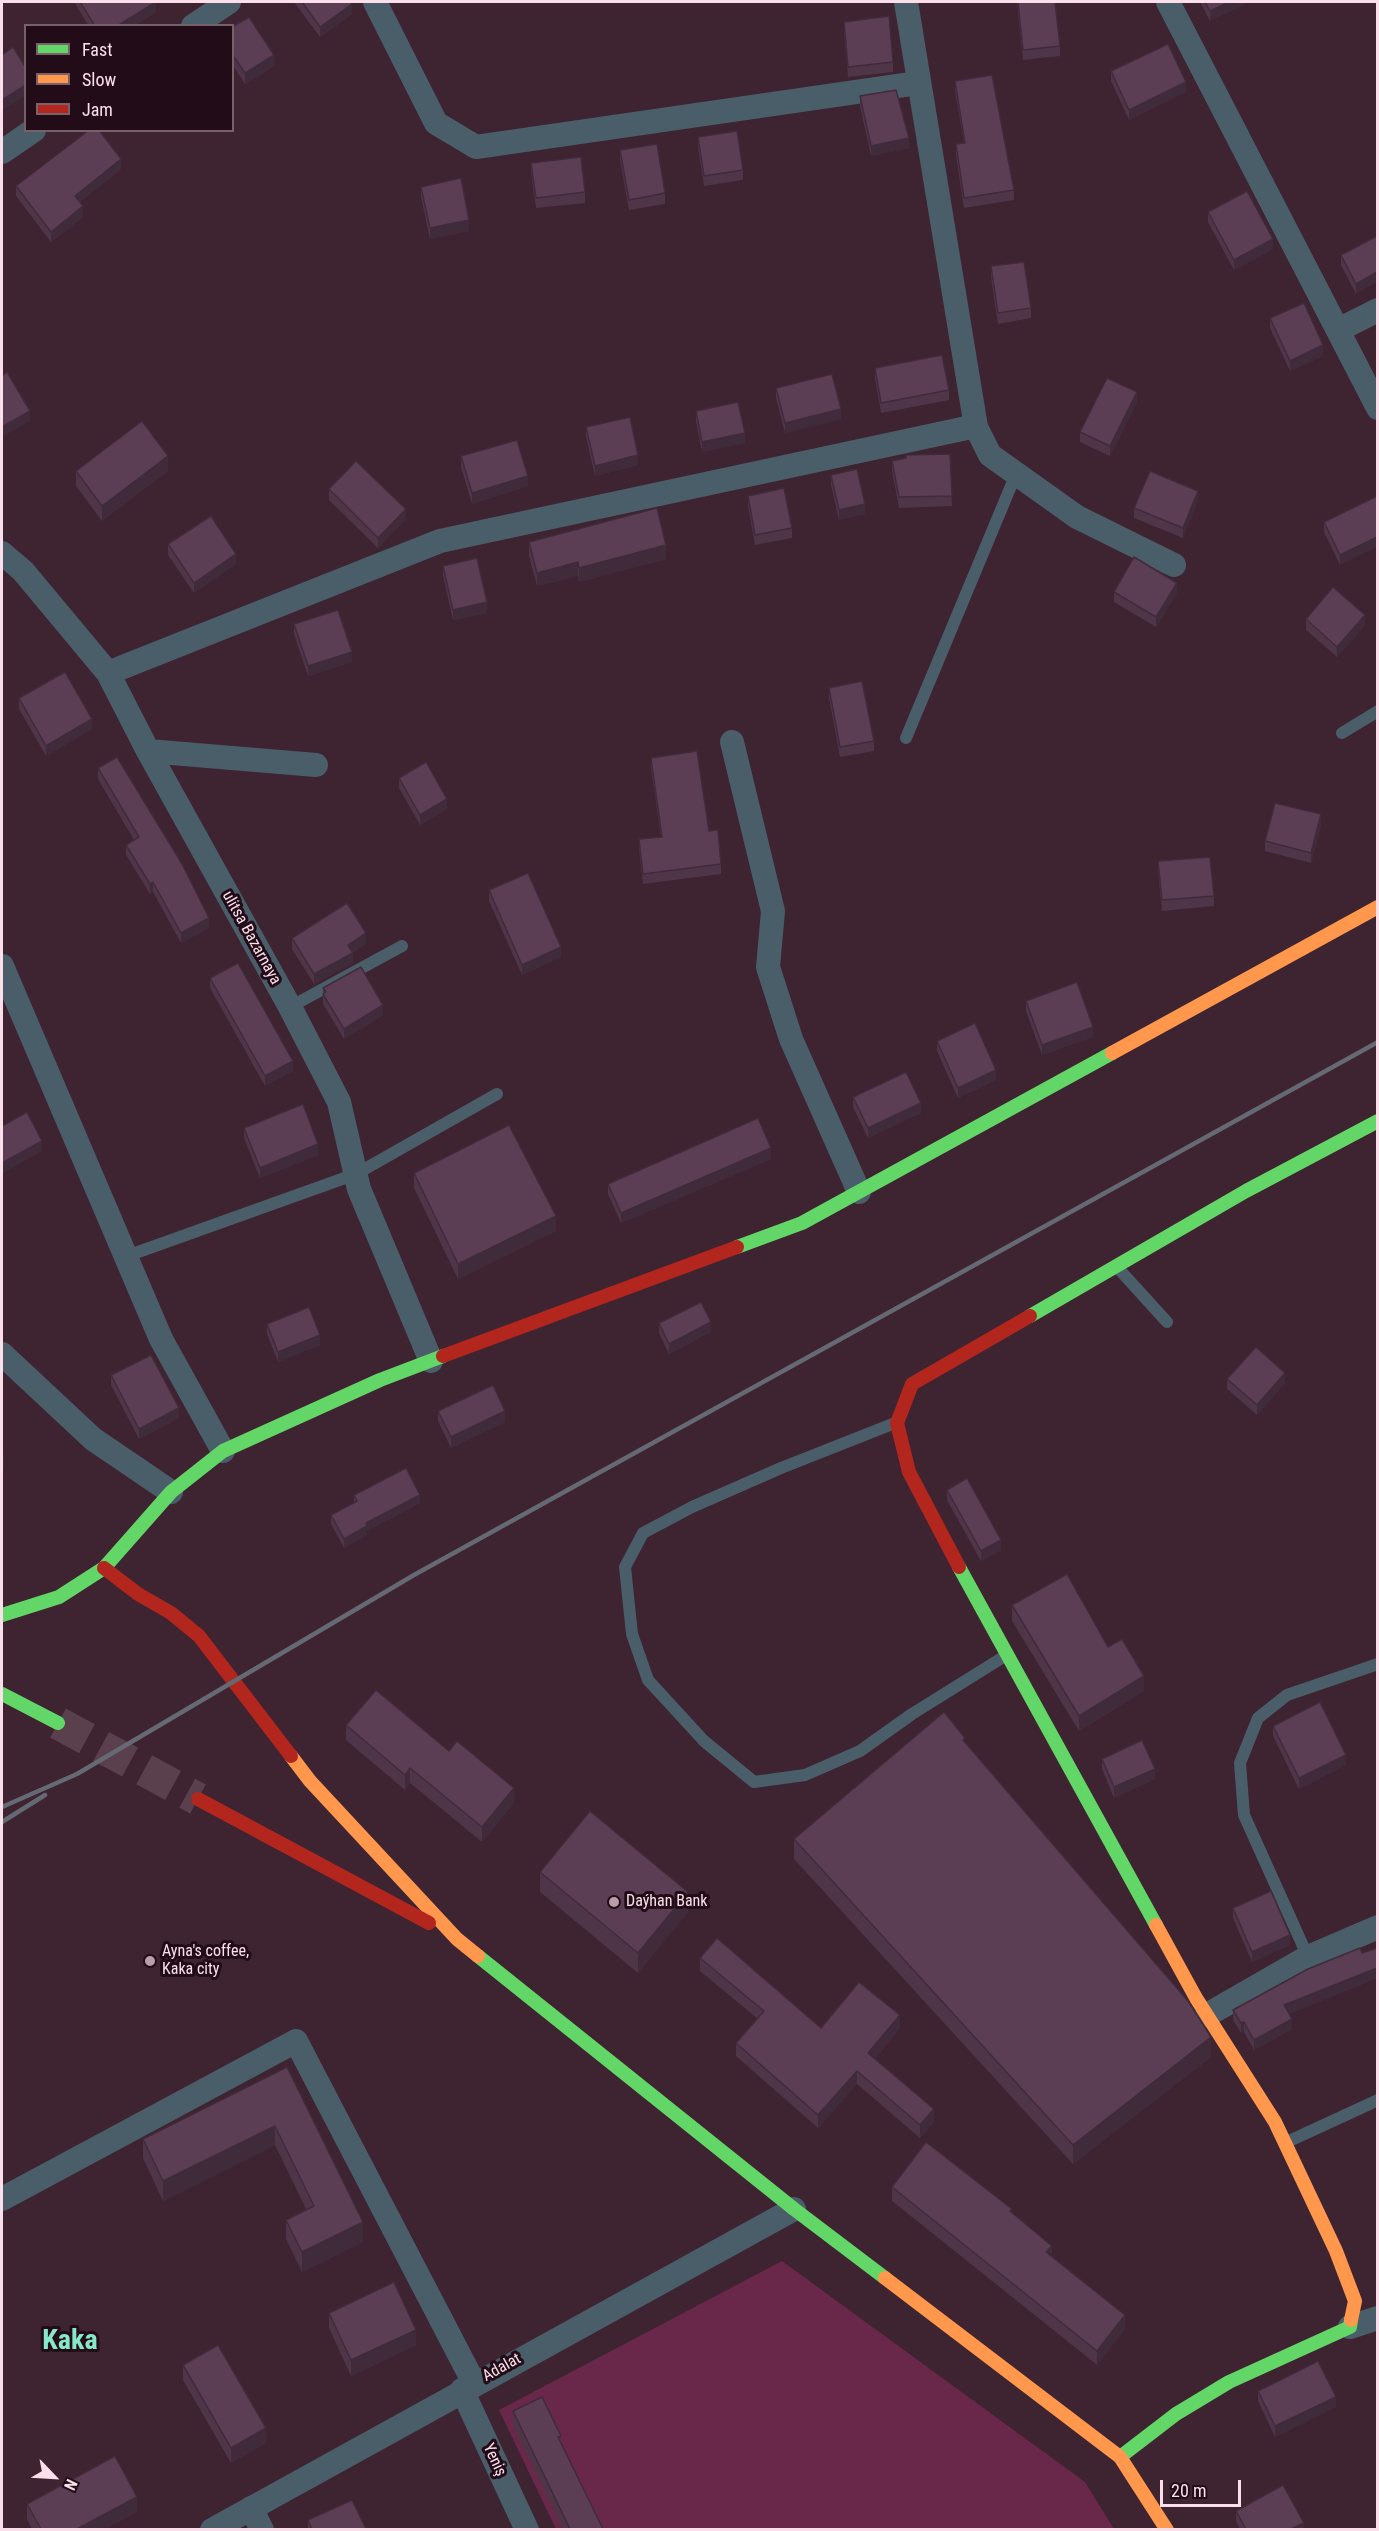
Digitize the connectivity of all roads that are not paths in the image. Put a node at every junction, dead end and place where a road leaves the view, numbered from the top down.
1 (229, 2) edge
2 (375, 2) edge
3 (906, 2) edge
4 (1168, 2) edge
5 (196, 24) edge
6 (918, 83) junction
7 (31, 132) edge
8 (2, 152) edge
9 (1377, 310) edge
10 (1338, 330) junction
11 (1377, 408) edge
12 (976, 426) junction
13 (1016, 474) junction
14 (2, 553) edge
15 (1174, 565) dead end
16 (108, 673) junction
17 (1377, 711) edge
18 (1342, 733) dead end
19 (906, 738) dead end
20 (732, 742) dead end
21 (147, 751) junction
22 (316, 765) dead end
23 (1377, 907) edge
24 (402, 946) dead end
25 (2, 966) edge
26 (290, 1007) junction
27 (497, 1094) dead end
28 (1375, 1126) edge
29 (356, 1174) junction
30 (859, 1191) junction
31 (127, 1256) junction
32 (1116, 1266) junction
33 (1167, 1322) dead end
34 (2, 1354) edge
35 (431, 1361) junction
36 (897, 1423) junction
37 (223, 1451) junction
38 (171, 1492) junction
39 (104, 1568) junction
40 (2, 1615) edge
41 (1006, 1655) junction
42 (1377, 1664) edge
43 (2, 1694) edge
44 (58, 1723) tunnel mouth
45 (198, 1799) tunnel mouth
46 (1377, 1927) edge
47 (457, 1939) junction
48 (1308, 1957) junction
49 (1207, 2015) junction
50 (1377, 2100) edge
51 (1285, 2143) junction
52 (2, 2199) edge
53 (794, 2209) junction
54 (1377, 2318) edge
55 (1350, 2327) junction
56 (468, 2387) junction
57 (1120, 2457) junction
58 (251, 2508) junction
59 (212, 2529) edge
60 (262, 2529) edge
61 (527, 2529) edge
62 (1167, 2529) edge

1 - 5 street
2 - 6 street
3 - 6 street
4 - 10 street
6 - 12 street
7 - 8 street
9 - 10 street
10 - 11 street
12 - 13 street
12 - 16 street
13 - 15 street
13 - 19 lane
14 - 16 street, ulitsa Bazarnaya
16 - 21 street, ulitsa Bazarnaya
17 - 18 lane
20 - 30 street
21 - 22 street
21 - 26 street, ulitsa Bazarnaya
23 - 30 street
24 - 26 lane
25 - 31 street
26 - 29 street, ulitsa Bazarnaya
27 - 29 lane
28 - 32 street
29 - 31 lane
29 - 35 street, ulitsa Bazarnaya
30 - 35 street
31 - 37 street
32 - 33 lane
32 - 36 street
34 - 38 street
35 - 37 street
36 - 41 street
36 - 41 lane
37 - 38 street
38 - 39 street
39 - 40 street
39 - 47 street
41 - 49 street
42 - 48 lane
43 - 44 street
45 - 47 street
46 - 48 street
47 - 53 street
48 - 49 street
49 - 51 street
50 - 51 lane
51 - 55 street
52 - 56 street, Yeniş
53 - 56 street, Adalat
53 - 57 street
54 - 55 street
55 - 57 street
56 - 58 street, Adalat
56 - 61 street, Yeniş
57 - 62 street
58 - 59 street, Adalat
58 - 60 street

